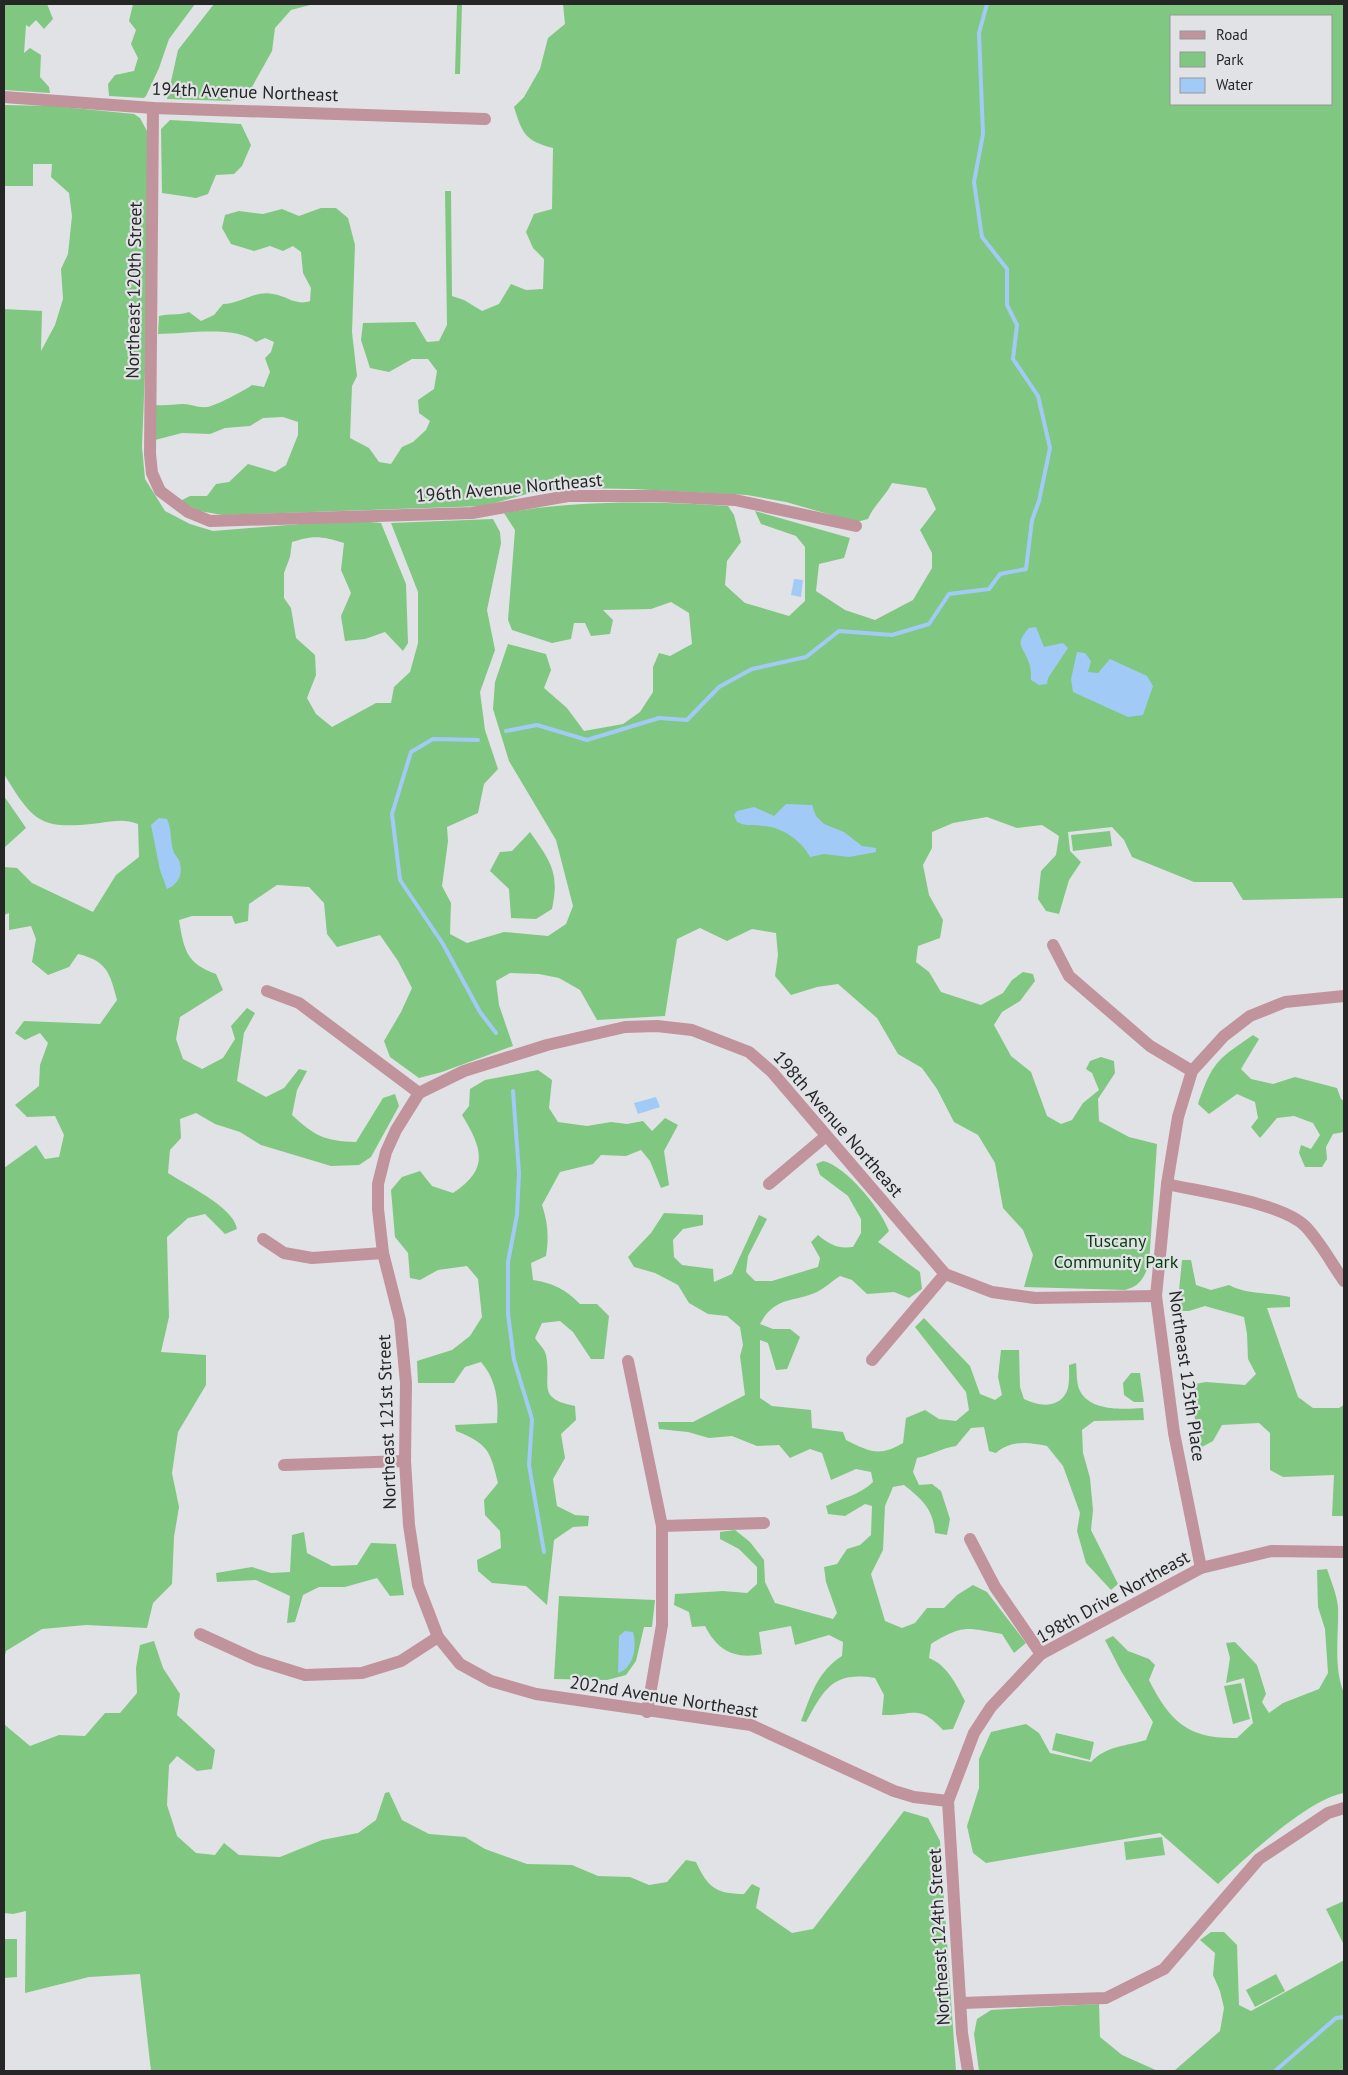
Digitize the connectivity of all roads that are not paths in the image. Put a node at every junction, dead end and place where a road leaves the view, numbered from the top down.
1 (4, 97) edge
2 (153, 108) junction
3 (485, 119) dead end
4 (152, 473) joint
5 (856, 526) dead end
6 (1052, 945) dead end
7 (267, 990) dead end
8 (1344, 996) edge
9 (1192, 1071) junction
10 (419, 1093) junction
11 (826, 1136) junction
12 (769, 1184) dead end
13 (1167, 1184) junction
14 (263, 1239) dead end
15 (383, 1253) junction
16 (945, 1274) junction
17 (1344, 1281) edge
18 (1156, 1296) junction
19 (872, 1360) dead end
20 (628, 1361) dead end
21 (405, 1461) junction
22 (284, 1465) dead end
23 (764, 1523) dead end
24 (662, 1526) junction
25 (970, 1539) dead end
26 (1344, 1552) edge
27 (1201, 1568) junction
28 (200, 1634) dead end
29 (438, 1637) junction
30 (1041, 1654) junction
31 (647, 1712) junction
32 (948, 1801) junction
33 (1344, 1808) edge
34 (962, 2003) junction
35 (968, 2071) edge

1 - 2 street, 194th Avenue Northeast
2 - 3 street, 194th Avenue Northeast
2 - 4 street, Northeast 120th Street
4 - 5 street, 196th Avenue Northeast
6 - 9 street
7 - 10 street
8 - 9 street
9 - 13 street, Northeast 125th Place
10 - 11 street, 198th Avenue Northeast
10 - 15 street, Northeast 121st Street
11 - 12 street
11 - 16 street, 198th Avenue Northeast
13 - 17 street
13 - 18 street, Northeast 125th Place
14 - 15 street
15 - 21 street, Northeast 121st Street
16 - 18 street, 198th Avenue Northeast
16 - 19 street
18 - 27 street, Northeast 125th Place
20 - 24 street
21 - 22 street
21 - 29 street, Northeast 121st Street
23 - 24 street
24 - 31 street
25 - 30 street
26 - 27 street, 198th Drive Northeast
27 - 30 street, 198th Drive Northeast
28 - 29 street
29 - 31 street, 202nd Avenue Northeast
30 - 32 street, 198th Drive Northeast
31 - 32 street, 202nd Avenue Northeast
32 - 34 street, Northeast 124th Street
33 - 34 street
34 - 35 street, Northeast 124th Street

